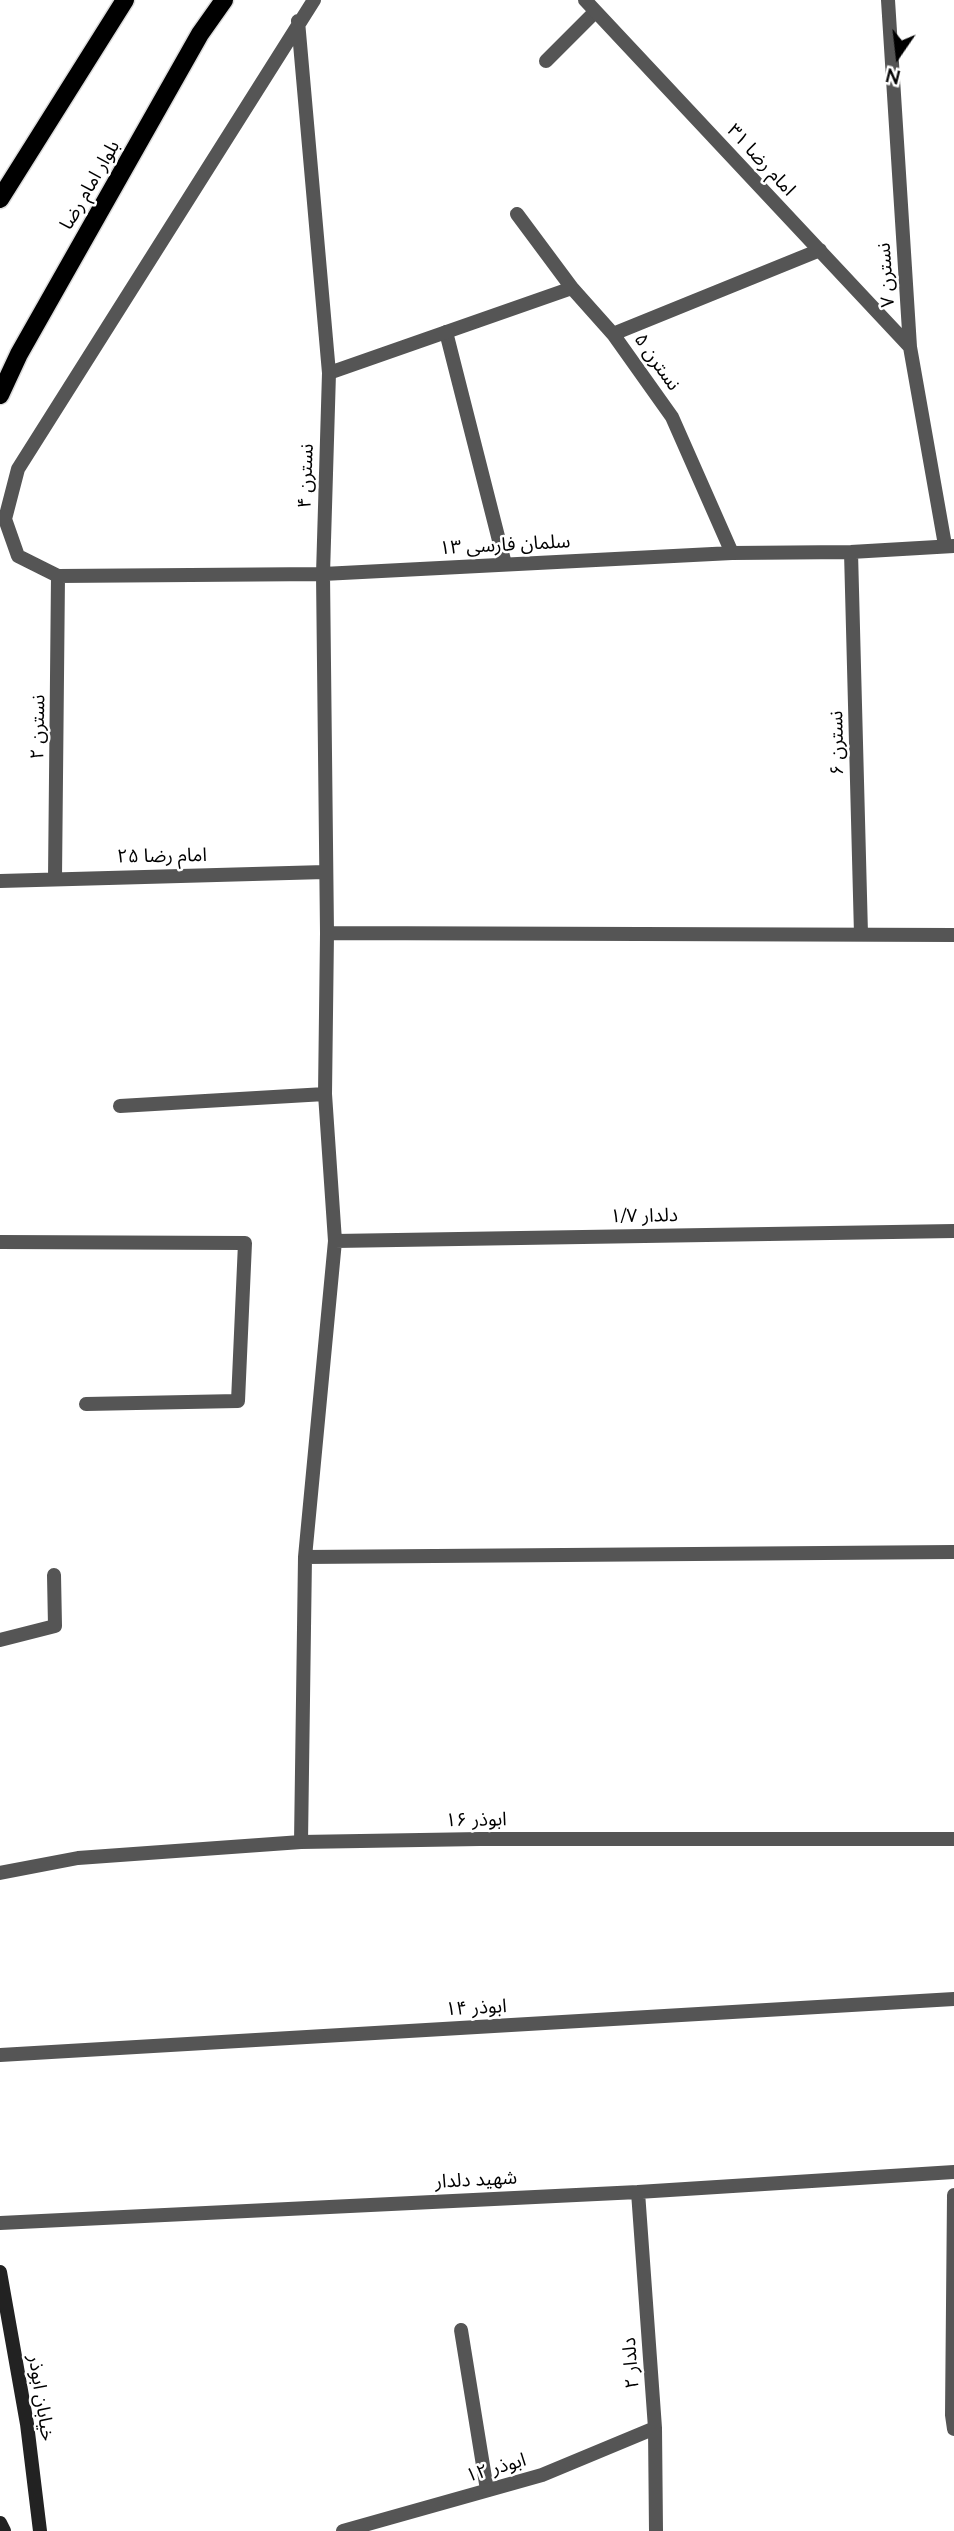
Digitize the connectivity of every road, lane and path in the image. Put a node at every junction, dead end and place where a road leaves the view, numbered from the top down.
1 (125, 0) edge
2 (224, 0) edge
3 (314, 0) edge
4 (585, 0) edge
5 (888, 0) edge
6 (595, 12) junction
7 (298, 21) junction
8 (546, 61) dead end
9 (0, 199) edge
10 (517, 214) dead end
11 (820, 250) junction
12 (572, 288) junction
13 (446, 332) junction
14 (613, 334) junction
15 (910, 346) junction
16 (19, 354) junction
17 (0, 366) edge
18 (329, 373) junction
19 (0, 395) edge
20 (949, 545) edge
21 (851, 552) junction
22 (732, 553) junction
23 (505, 564) junction
24 (323, 574) junction
25 (58, 576) junction
26 (325, 872) junction
27 (55, 878) junction
28 (0, 881) edge
29 (327, 933) junction
30 (861, 934) junction
31 (954, 935) edge
32 (325, 1094) junction
33 (120, 1106) dead end
34 (954, 1231) edge
35 (335, 1241) junction
36 (0, 1242) edge
37 (86, 1404) dead end
38 (954, 1552) edge
39 (305, 1557) junction
40 (54, 1575) dead end
41 (0, 1640) edge
42 (954, 1839) edge
43 (301, 1842) junction
44 (0, 1873) edge
45 (954, 1999) edge
46 (0, 2055) edge
47 (954, 2172) edge
48 (638, 2192) junction
49 (954, 2195) edge
50 (0, 2223) edge
51 (0, 2272) edge
52 (461, 2330) dead end
53 (655, 2428) junction
54 (954, 2429) edge
55 (487, 2490) junction
56 (0, 2523) edge
57 (4, 2531) edge
58 (40, 2531) edge
59 (343, 2531) edge
60 (656, 2531) edge

1 - 9 main road
2 - 16 main road, بلوار امام رضا
3 - 7 street
4 - 6 street, امام رضا ۳۱
5 - 15 street, نسترن ۷
6 - 8 street
6 - 11 street, امام رضا ۳۱
7 - 18 street, نسترن ۴
7 - 25 street
10 - 12 street, نسترن ۵
11 - 14 street
11 - 15 street, امام رضا ۳۱
12 - 13 street
12 - 14 street, نسترن ۵
13 - 18 street
13 - 23 street
14 - 22 street, نسترن ۵
15 - 20 street, نسترن ۷
16 - 17 main road
16 - 19 main road, بلوار امام رضا
18 - 24 street, نسترن ۴
20 - 21 street, ۱۳ سلمان فارسی
21 - 22 street, ۱۳ سلمان فارسی
21 - 30 street, نسترن ۶
22 - 23 street, ۱۳ سلمان فارسی
23 - 24 street, ۱۳ سلمان فارسی
24 - 25 street, ۱۳ سلمان فارسی
24 - 26 street, نسترن ۴
25 - 27 street, نسترن ۲
26 - 27 street, امام رضا ۲۵
26 - 29 street, نسترن ۴
27 - 28 street, امام رضا ۲۵
29 - 30 street
29 - 32 street, نسترن ۴
30 - 31 street
32 - 33 street
32 - 35 street, نسترن ۴
34 - 35 street, دلدار ۱/۷
35 - 39 street, نسترن ۴
36 - 37 street
38 - 39 street
39 - 43 street, نسترن ۴
40 - 41 street
42 - 43 street, ابوذر ۱۶
43 - 44 street, ابوذر ۱۶
45 - 46 street, ابوذر ۱۴
47 - 48 street, شهید دلدار
48 - 50 street, شهید دلدار
48 - 53 street, دلدار ۲
49 - 54 street
51 - 58 main road, خیابان ابوذر
52 - 55 street
53 - 55 street, ابوذر ۱۲
53 - 60 street, دلدار ۲
55 - 59 street, ابوذر ۱۲
56 - 57 main road

